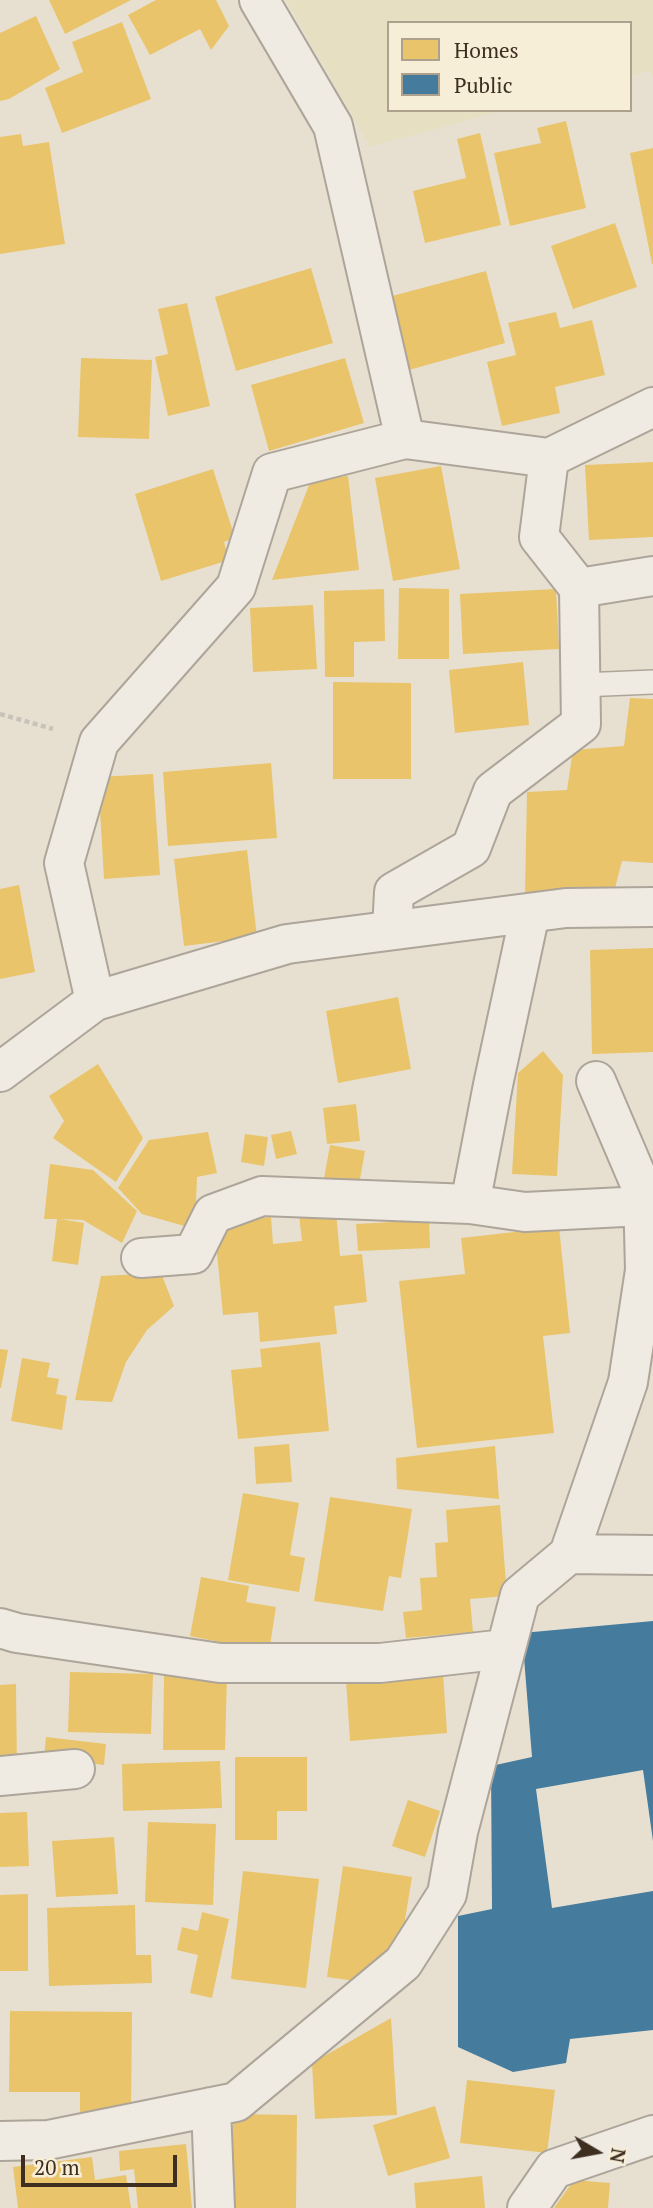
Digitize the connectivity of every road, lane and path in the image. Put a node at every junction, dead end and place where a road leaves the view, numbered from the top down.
1 (259, 0) edge
2 (653, 407) edge
3 (405, 439) junction
4 (549, 457) junction
5 (653, 576) edge
6 (579, 588) junction
7 (653, 682) edge
8 (581, 685) junction
9 (0, 714) edge
10 (99, 742) junction
11 (653, 907) edge
12 (530, 913) junction
13 (392, 930) junction
14 (95, 1001) junction
15 (0, 1072) edge
16 (596, 1081) dead end
17 (470, 1204) junction
18 (643, 1206) junction
19 (141, 1258) dead end
20 (569, 1554) junction
21 (653, 1555) edge
22 (0, 1628) edge
23 (505, 1649) junction
24 (75, 1769) dead end
25 (0, 1776) edge
26 (211, 2107) junction
27 (653, 2135) edge
28 (0, 2141) edge
29 (215, 2208) edge
30 (527, 2208) edge

1 - 3 street
2 - 4 street
3 - 4 street
3 - 10 street
4 - 6 street
5 - 6 street
6 - 8 street
7 - 8 lane
8 - 13 street
9 - 10 path
10 - 14 street
11 - 12 street
12 - 13 street
12 - 17 street
13 - 14 street
14 - 15 street
16 - 18 street
17 - 18 street
17 - 19 street
18 - 20 street
20 - 21 street
20 - 23 street
22 - 23 street
23 - 26 street
24 - 25 street
26 - 28 street
26 - 29 street
27 - 30 street

